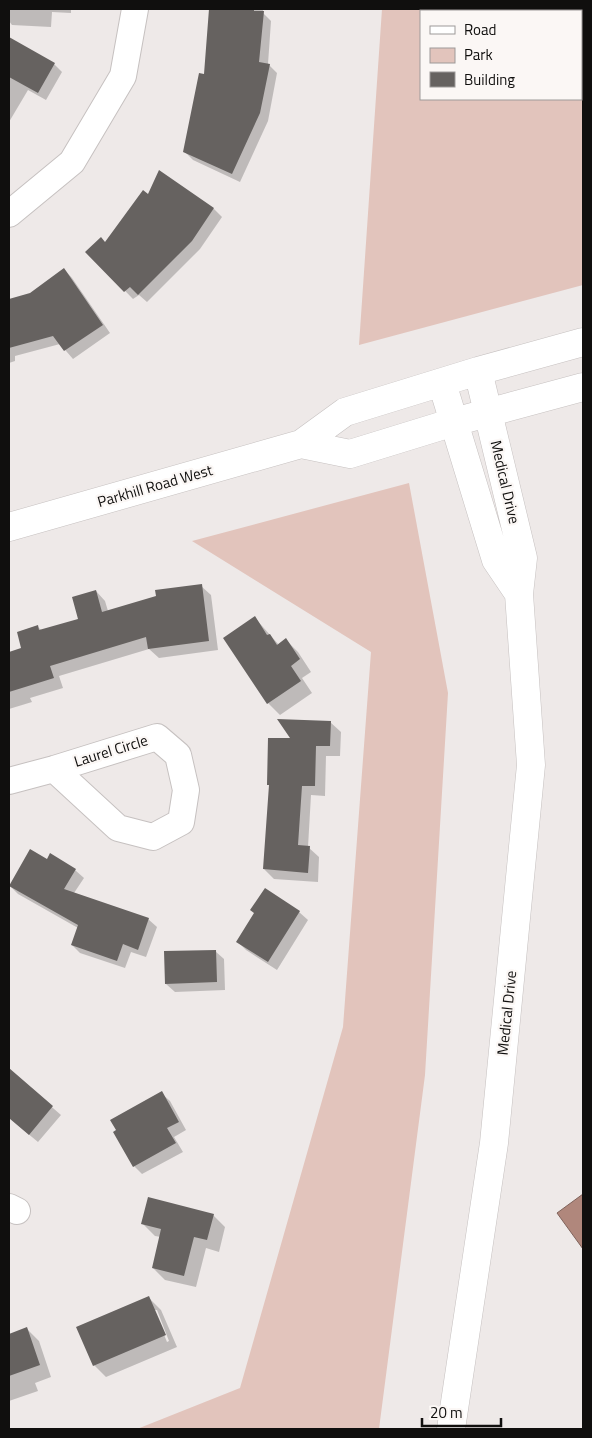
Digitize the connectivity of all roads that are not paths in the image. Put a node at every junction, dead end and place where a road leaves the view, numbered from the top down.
1 (136, 9) edge
2 (9, 214) edge
3 (583, 342) edge
4 (478, 371) junction
5 (442, 383) junction
6 (583, 386) edge
7 (489, 412) junction
8 (454, 422) junction
9 (301, 444) junction
10 (9, 527) edge
11 (520, 594) junction
12 (54, 769) junction
13 (9, 781) edge
14 (451, 1429) edge

1 - 2 street
3 - 4 main road, Parkhill Road West
4 - 5 main road, Parkhill Road West
4 - 7 main road, Medical Drive
5 - 8 main road, Medical Drive
5 - 9 main road, Parkhill Road West
6 - 7 main road, Parkhill Road West
7 - 8 main road, Parkhill Road West
7 - 11 main road, Medical Drive
8 - 9 main road, Parkhill Road West
8 - 11 main road, Medical Drive
9 - 10 main road, Parkhill Road West
11 - 14 main road, Medical Drive
12 - 12 street, Laurel Circle
12 - 13 street, Laurel Circle

